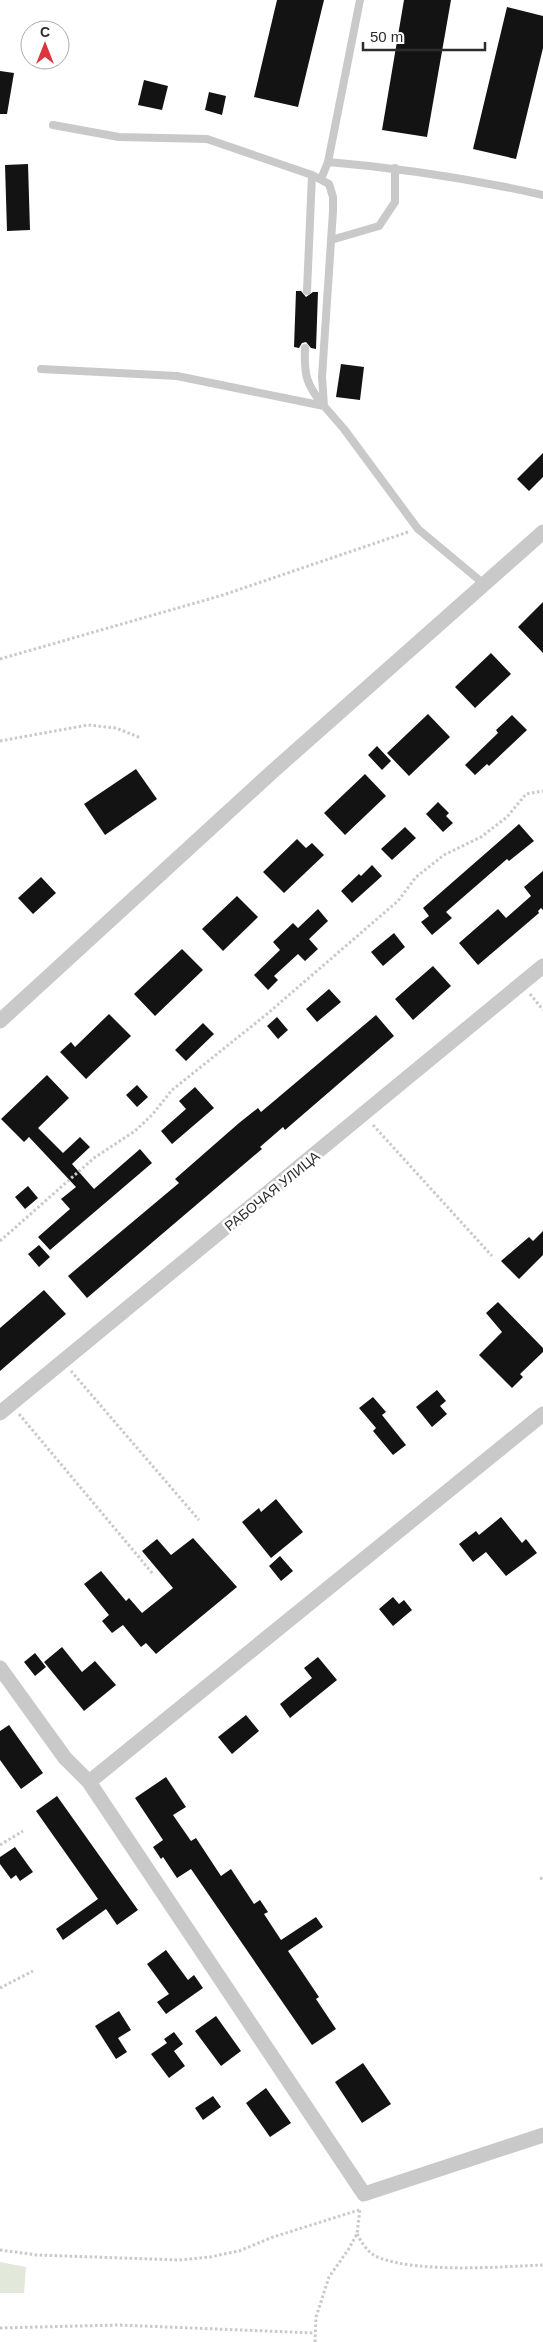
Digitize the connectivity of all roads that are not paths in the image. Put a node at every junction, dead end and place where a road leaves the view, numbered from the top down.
1 (360, 0) edge
2 (53, 125) dead end
3 (328, 162) junction
4 (396, 168) junction
5 (312, 175) junction
6 (321, 180) junction
7 (543, 195) edge
8 (331, 240) junction
9 (307, 292) dead end
10 (305, 348) dead end
11 (41, 369) dead end
12 (324, 406) junction
13 (543, 532) edge
14 (484, 584) junction
15 (543, 966) edge
16 (0, 1022) edge
17 (5, 1409) edge
18 (543, 1414) edge
19 (0, 1668) edge
20 (89, 1782) junction
21 (543, 2135) edge

1 - 3 lane
2 - 5 lane
3 - 4 lane
3 - 6 lane
4 - 7 lane
4 - 8 lane
5 - 6 lane
5 - 9 lane
6 - 8 lane
8 - 12 lane
10 - 12 lane
11 - 12 lane
12 - 14 lane
13 - 14 street
14 - 16 street
15 - 17 street, РАБОЧАЯ УЛИЦА
18 - 20 street
19 - 20 street
20 - 21 street

